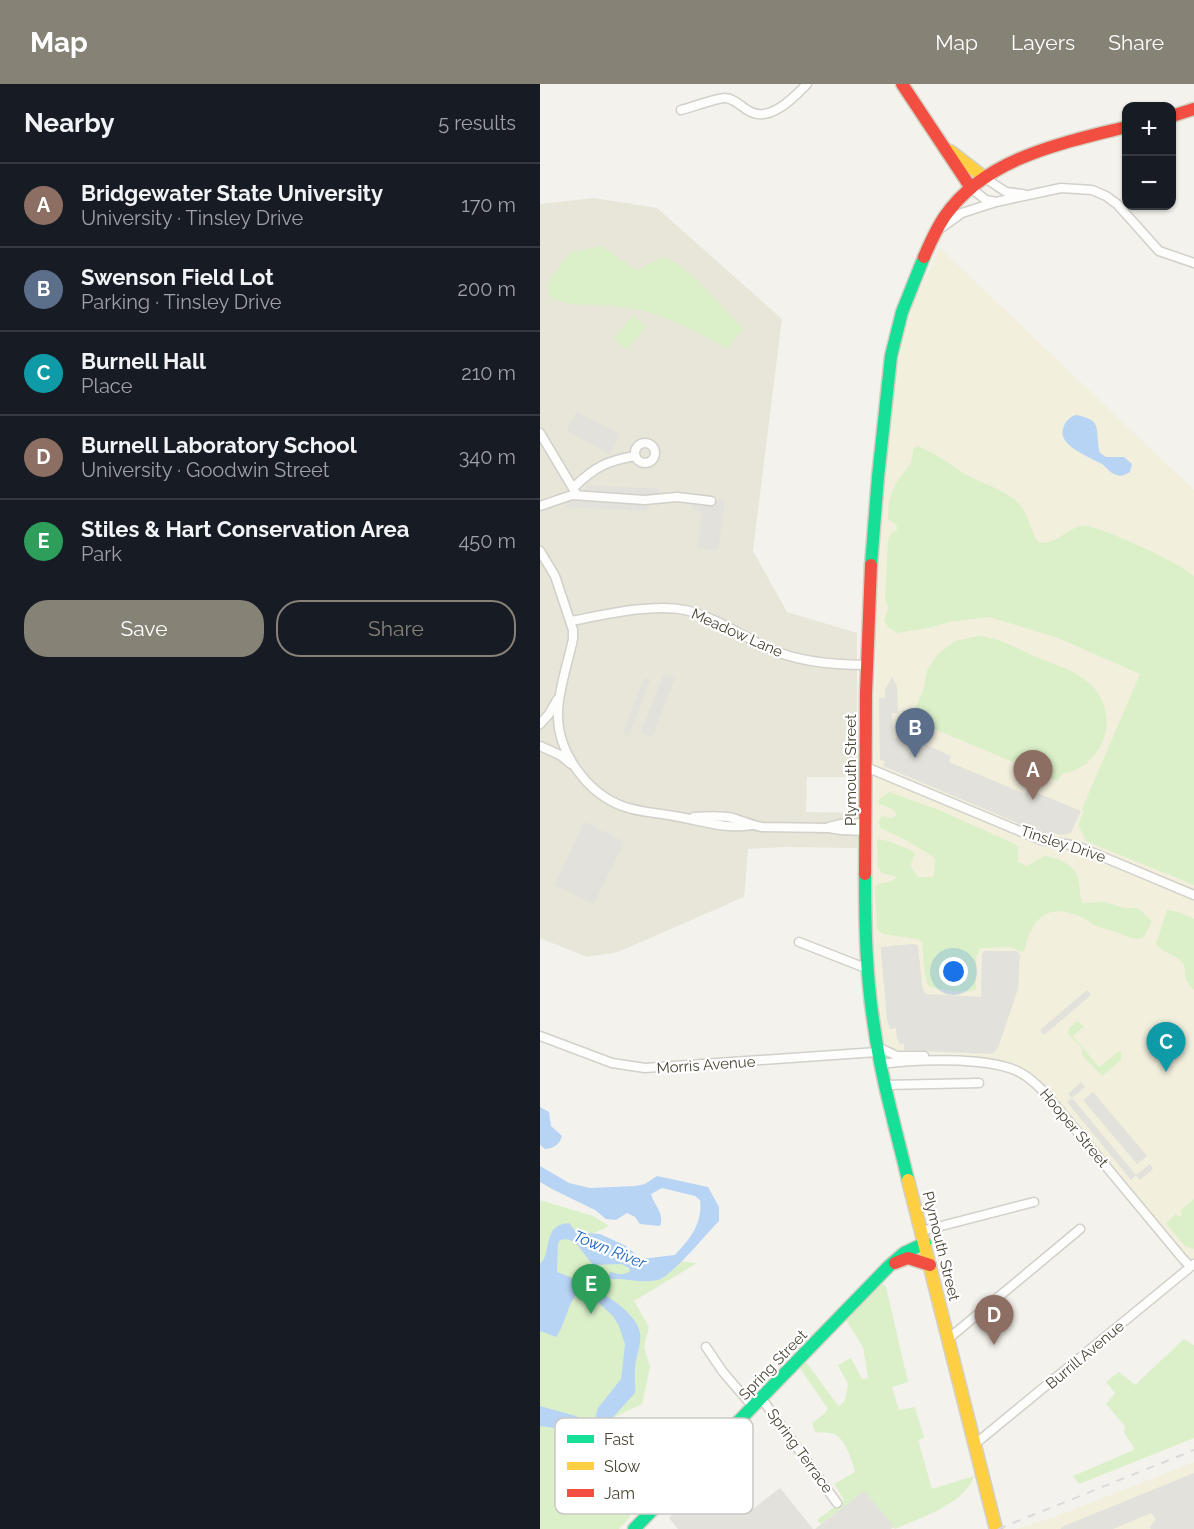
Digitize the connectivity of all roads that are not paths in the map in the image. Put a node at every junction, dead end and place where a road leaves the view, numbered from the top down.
1 (807, 84) edge
2 (902, 84) edge
3 (1194, 109) edge
4 (681, 110) dead end
5 (1176, 115) edge
6 (1122, 128) edge
7 (944, 145) junction
8 (985, 178) junction
9 (971, 188) junction
10 (1029, 194) junction
11 (1008, 201) junction
12 (936, 232) junction
13 (1194, 263) edge
14 (540, 433) edge
15 (635, 456) dead end
16 (576, 491) junction
17 (711, 501) dead end
18 (540, 506) edge
19 (540, 551) edge
20 (571, 621) junction
21 (867, 665) junction
22 (561, 690) junction
23 (540, 724) edge
24 (540, 746) edge
25 (574, 766) junction
26 (866, 767) junction
27 (866, 827) junction
28 (1194, 895) edge
29 (799, 942) dead end
30 (868, 969) junction
31 (540, 1036) edge
32 (878, 1054) junction
33 (987, 1064) junction
34 (979, 1083) dead end
35 (885, 1085) junction
36 (1035, 1202) dead end
37 (1080, 1229) dead end
38 (923, 1237) junction
39 (1194, 1264) edge
40 (930, 1265) junction
41 (886, 1269) junction
42 (948, 1339) junction
43 (706, 1347) dead end
44 (757, 1403) junction
45 (742, 1418) edge
46 (975, 1444) junction
47 (837, 1503) dead end
48 (649, 1514) edge
49 (634, 1529) edge
50 (996, 1529) edge

1 - 4 street
2 - 7 main road
3 - 5 main road
6 - 8 main road, Plymouth Street
7 - 8 main road
7 - 9 main road
8 - 9 main road, Plymouth Street
8 - 10 street
9 - 11 street
9 - 12 main road, Plymouth Street
10 - 11 street
10 - 13 street
11 - 12 street
12 - 21 main road, Plymouth Street
14 - 16 street
15 - 16 street
16 - 17 street
16 - 18 street
19 - 20 street
20 - 21 street, Meadow Lane
20 - 22 street
21 - 26 main road, Plymouth Street
22 - 23 street
22 - 25 street
24 - 25 street
25 - 27 street
26 - 27 main road, Plymouth Street
26 - 28 street, Tinsley Drive
27 - 30 main road, Plymouth Street
29 - 30 street
30 - 32 main road, Plymouth Street
31 - 32 street, Morris Avenue
32 - 33 street
32 - 33 street, Hooper Street
32 - 35 main road, Plymouth Street
33 - 39 street, Hooper Street
34 - 35 street
35 - 38 main road, Plymouth Street
36 - 38 street
37 - 42 street
38 - 40 main road, Plymouth Street
38 - 41 main road, Spring Street
39 - 46 street, Burrill Avenue
40 - 41 main road
40 - 42 main road, Plymouth Street
41 - 44 main road, Spring Street
42 - 46 main road, Plymouth Street
43 - 44 street, Spring Terrace
44 - 45 main road, Spring Street
44 - 47 street, Spring Terrace
46 - 50 main road, Plymouth Street
48 - 49 main road, Spring Street

